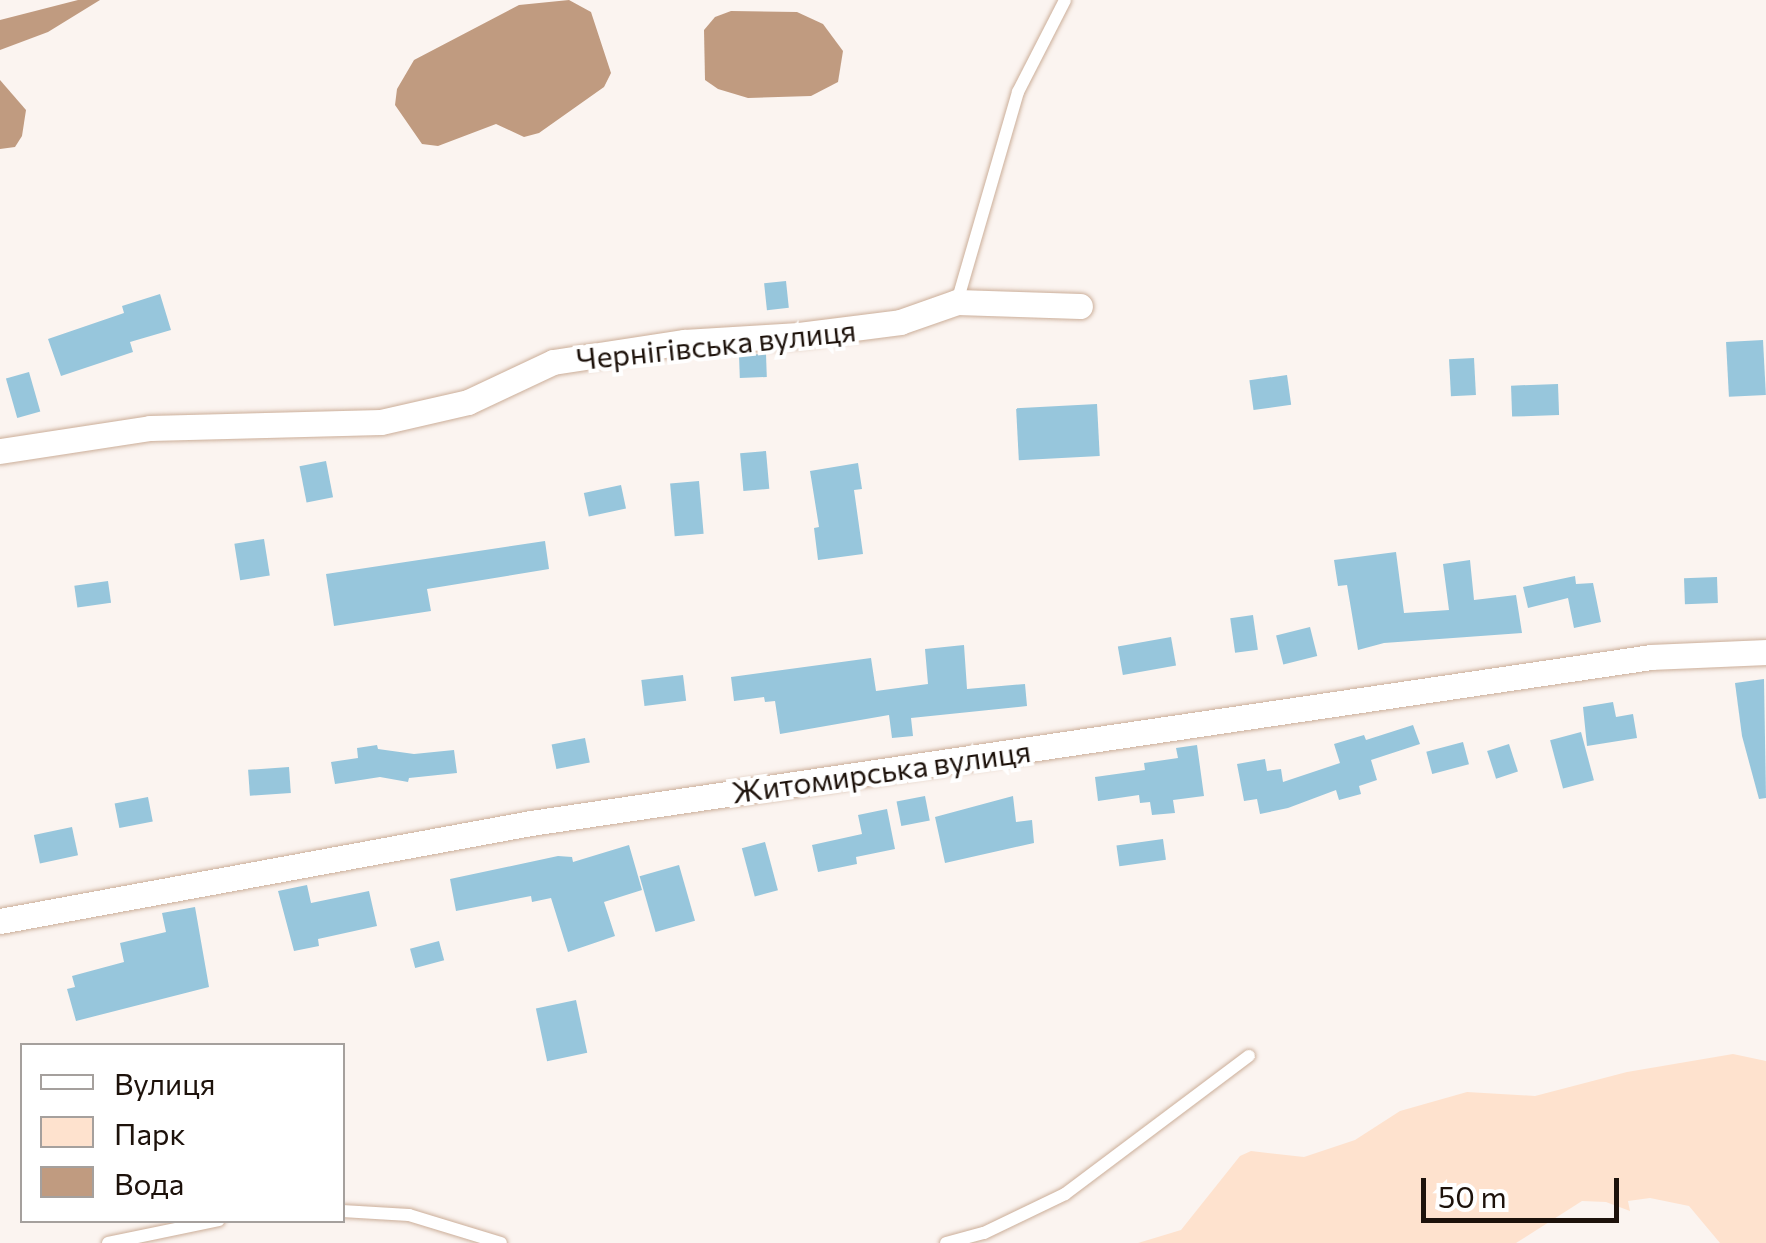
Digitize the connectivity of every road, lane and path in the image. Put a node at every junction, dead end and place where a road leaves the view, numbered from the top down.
1 (1065, 0) edge
2 (957, 302) junction
3 (1080, 306) dead end
4 (0, 451) edge
5 (1766, 652) edge
6 (0, 920) edge
7 (1249, 1056) dead end
8 (345, 1212) edge
9 (205, 1223) edge
10 (108, 1243) edge
11 (501, 1243) edge
12 (946, 1243) edge

1 - 2 lane
2 - 3 street, Чернігівська вулиця
2 - 4 street, Чернігівська вулиця
5 - 6 street, Житомирська вулиця
7 - 12 lane
8 - 11 lane
9 - 10 lane

